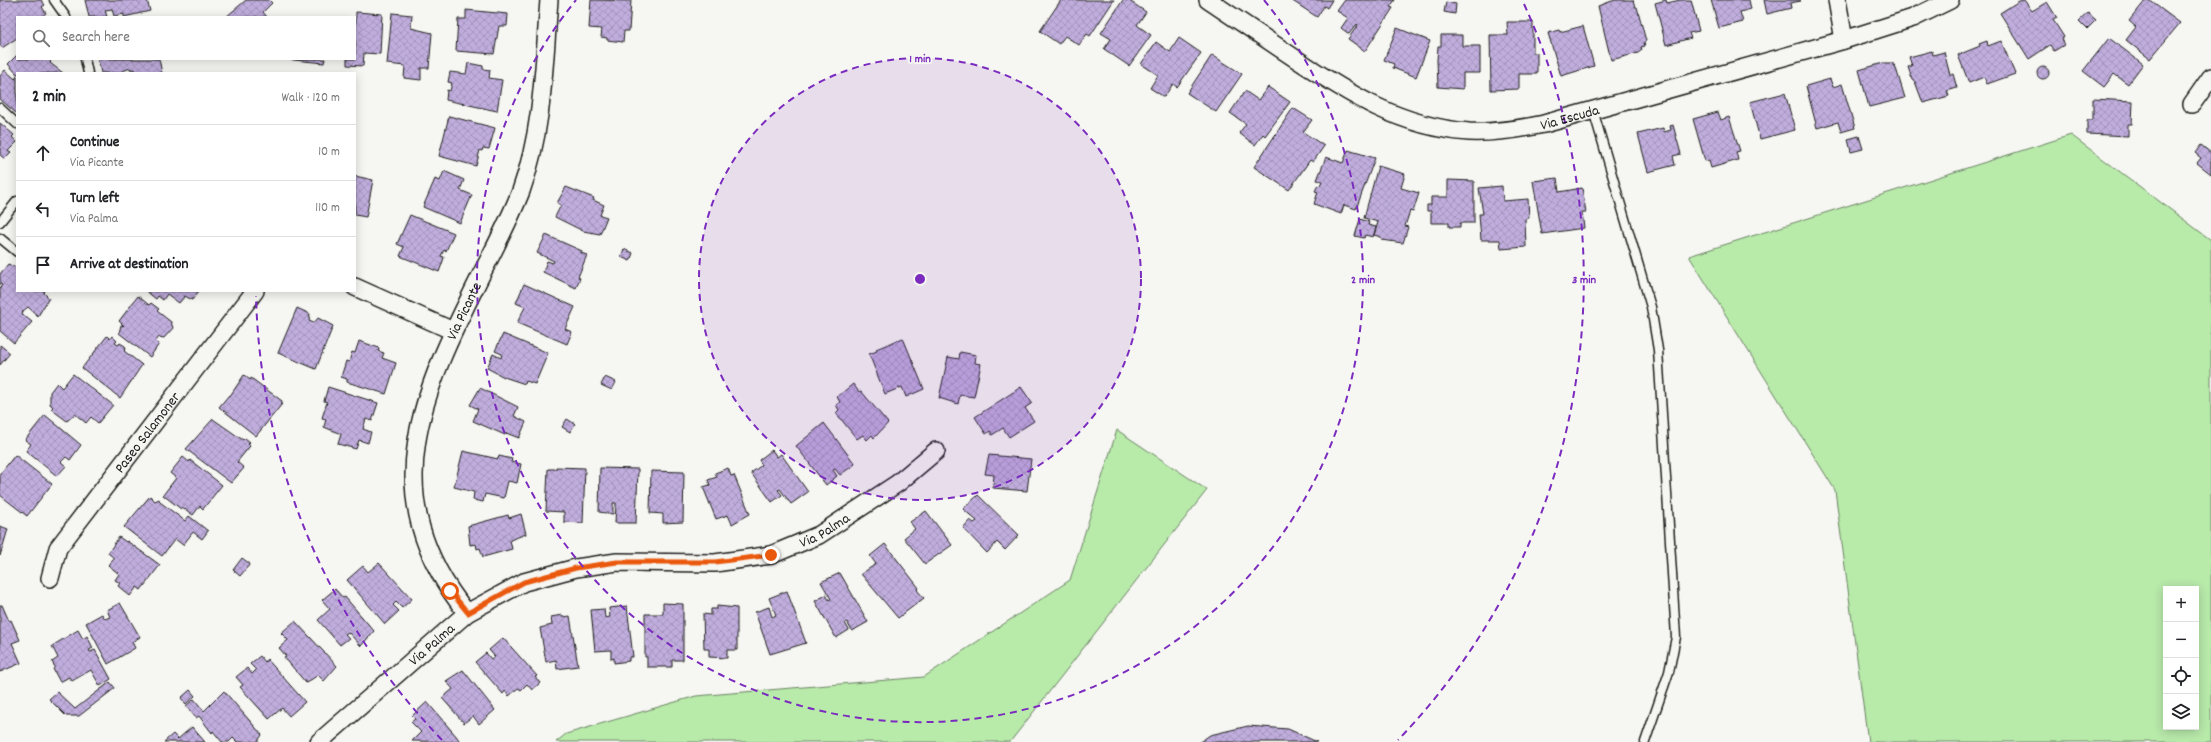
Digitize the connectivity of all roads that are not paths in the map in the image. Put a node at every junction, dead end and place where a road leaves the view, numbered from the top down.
1 (54, 0) edge
2 (549, 0) edge
3 (1208, 0) edge
4 (1837, 0) edge
5 (1950, 0) edge
6 (65, 16) edge
7 (1844, 40) junction
8 (85, 60) edge
9 (88, 72) edge
10 (2211, 78) edge
11 (2192, 104) dead end
12 (0, 108) edge
13 (1592, 109) junction
14 (16, 123) edge
15 (16, 202) edge
16 (0, 222) edge
17 (0, 238) edge
18 (16, 251) edge
19 (356, 287) edge
20 (254, 292) edge
21 (454, 331) junction
22 (936, 451) dead end
23 (50, 578) dead end
24 (468, 613) junction
25 (319, 742) edge
26 (1645, 742) edge

1 - 6 lane
2 - 21 street, Via Picante
3 - 13 street, Via Escuda
4 - 7 street
5 - 7 street, Via Escuda
7 - 13 street, Via Escuda
8 - 9 lane
10 - 11 street
12 - 14 lane
13 - 26 lane
15 - 16 lane
17 - 18 lane
19 - 21 street
20 - 23 street, Paseo Salamoner
21 - 24 street, Via Picante
22 - 24 street, Via Palma
24 - 25 street, Via Palma

